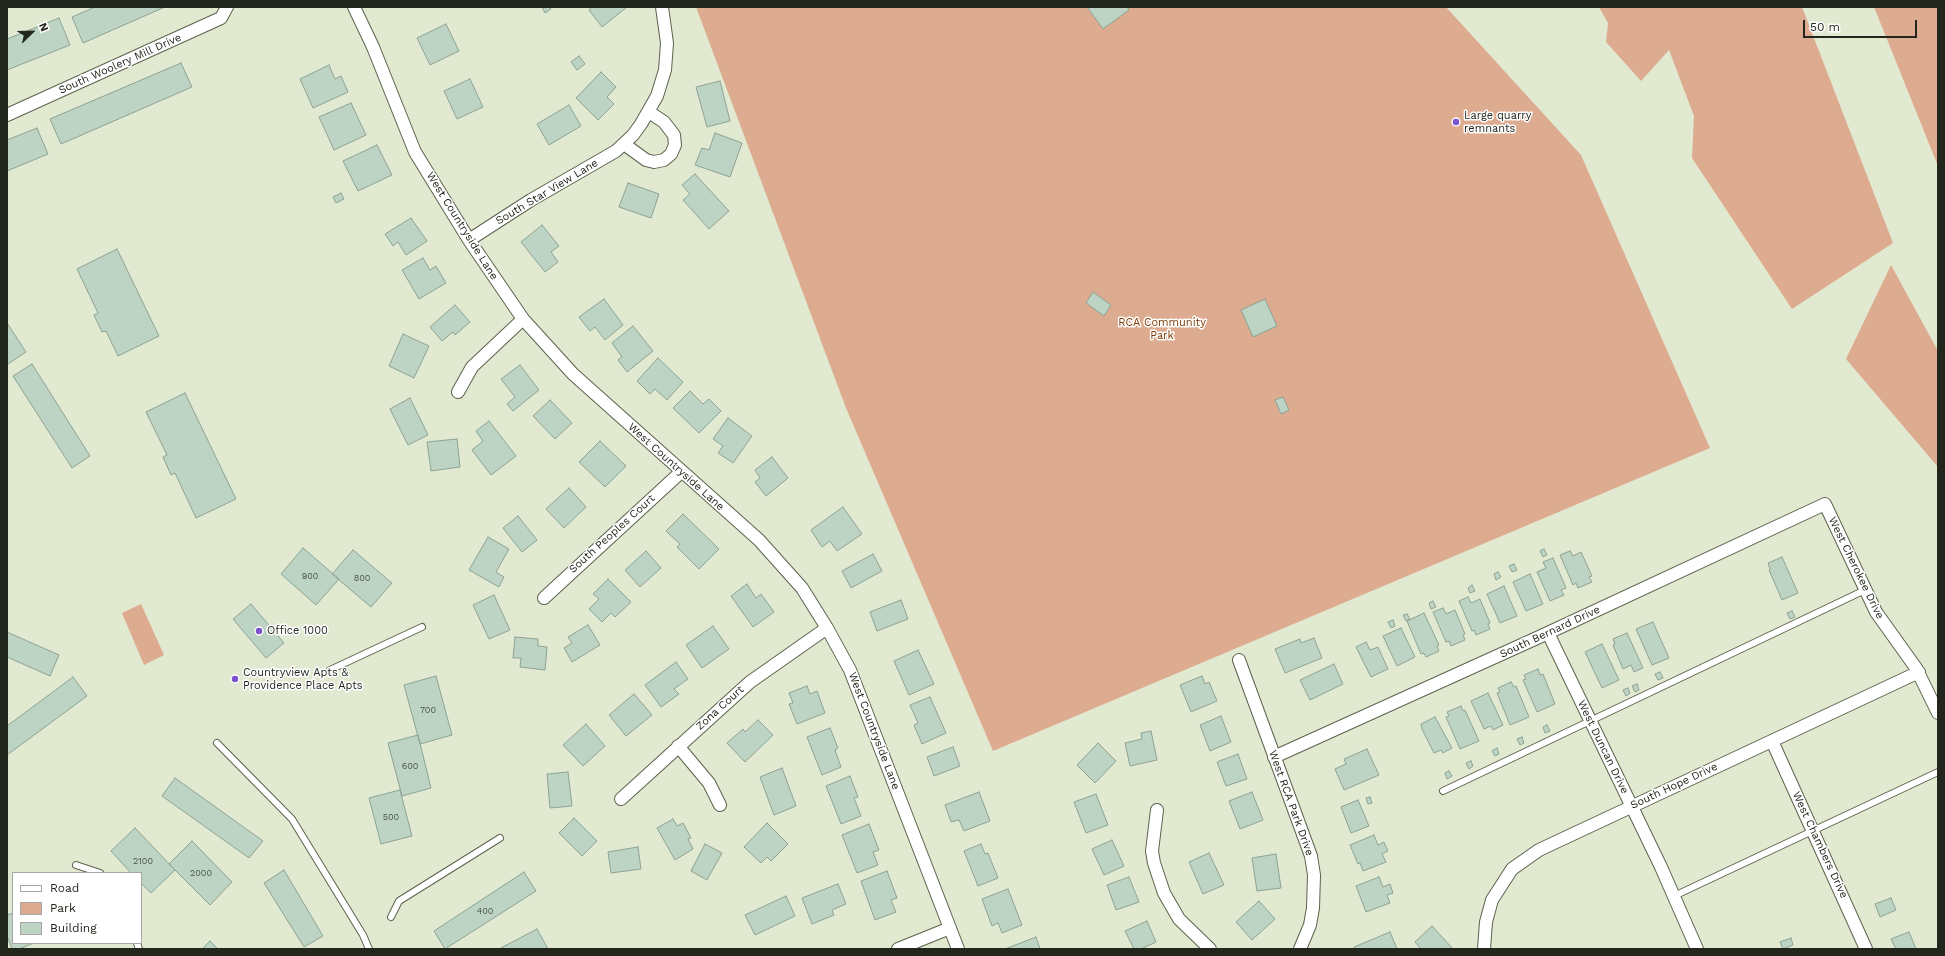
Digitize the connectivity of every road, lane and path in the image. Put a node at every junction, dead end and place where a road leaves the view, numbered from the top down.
1 (227, 7) edge
2 (354, 7) edge
3 (662, 7) edge
4 (649, 112) junction
5 (7, 115) edge
6 (624, 144) junction
7 (469, 240) junction
8 (523, 319) junction
9 (458, 392) dead end
10 (681, 472) junction
11 (1825, 504) joint
12 (1865, 590) junction
13 (544, 598) dead end
14 (422, 627) dead end
15 (828, 628) junction
16 (1548, 633) junction
17 (1239, 660) dead end
18 (330, 670) dead end
19 (1919, 672) junction
20 (1938, 713) edge
21 (1591, 721) junction
22 (1772, 741) junction
23 (217, 743) dead end
24 (678, 746) junction
25 (1274, 757) junction
26 (1938, 772) edge
27 (1443, 791) dead end
28 (621, 799) dead end
29 (720, 805) dead end
30 (1631, 807) junction
31 (1157, 810) dead end
32 (1813, 830) junction
33 (500, 838) dead end
34 (76, 865) dead end
35 (97, 872) edge
36 (1674, 896) junction
37 (391, 917) dead end
38 (950, 928) junction
39 (369, 949) edge
40 (898, 949) edge
41 (958, 949) edge
42 (1210, 949) edge
43 (1300, 949) edge
44 (1484, 949) edge
45 (1697, 949) edge
46 (1866, 949) edge

1 - 5 street, South Woolery Mill Drive
2 - 7 street, West Countryside Lane
3 - 4 street, South Star View Lane
4 - 6 street, South Star View Lane
4 - 6 street
6 - 7 street, South Star View Lane
7 - 8 street, West Countryside Lane
8 - 9 street
8 - 10 street, West Countryside Lane
10 - 13 street, South Peoples Court
10 - 15 street, West Countryside Lane
11 - 12 street, West Cherokee Drive
11 - 16 street, South Bernard Drive
12 - 19 street, West Cherokee Drive
12 - 21 lane
14 - 18 lane
15 - 24 street, Zona Court
15 - 38 street, West Countryside Lane
16 - 21 street, West Duncan Drive
16 - 25 street, South Bernard Drive
17 - 25 street, West RCA Park Drive
19 - 20 street, West Cherokee Drive
19 - 22 street, South Hope Drive
21 - 27 lane
21 - 30 street, West Duncan Drive
22 - 30 street, South Hope Drive
22 - 32 street, West Chambers Drive
23 - 39 lane
24 - 28 street, Zona Court
24 - 29 street
25 - 43 street, West RCA Park Drive
26 - 32 lane
30 - 36 street, West Duncan Drive
30 - 44 street, South Hope Drive
31 - 42 street
32 - 36 lane
32 - 46 street, West Chambers Drive
33 - 37 lane
34 - 35 lane
36 - 45 street, West Duncan Drive
38 - 40 street
38 - 41 street, West Countryside Lane

